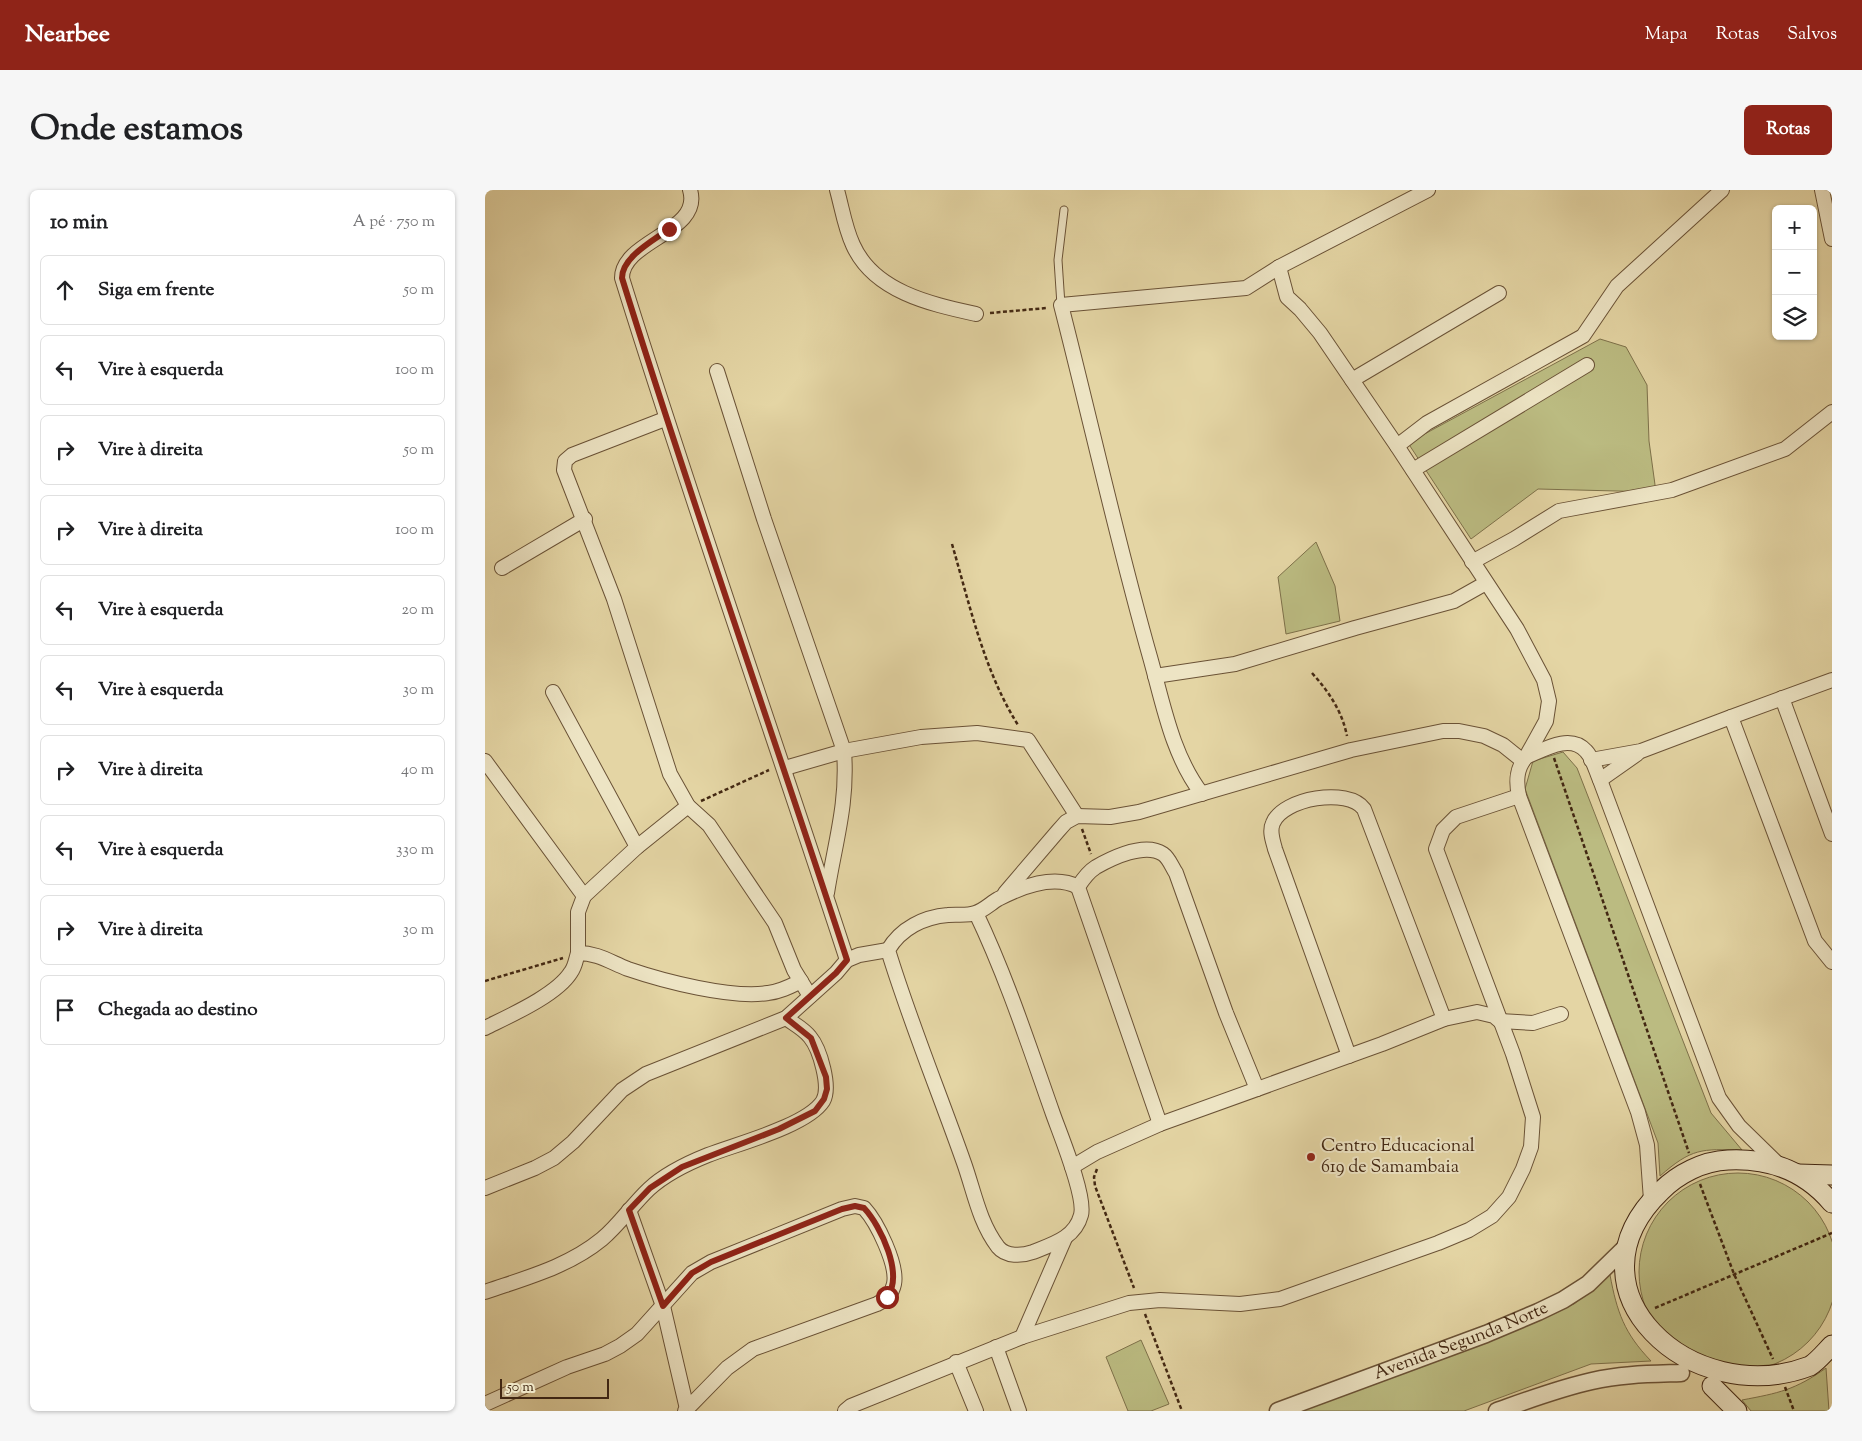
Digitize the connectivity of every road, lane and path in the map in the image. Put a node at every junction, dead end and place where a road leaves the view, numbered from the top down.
1 (690, 190) edge
2 (837, 190) edge
3 (1428, 190) edge
4 (1722, 190) edge
5 (1822, 190) edge
6 (1064, 210) dead end
7 (1832, 239) edge
8 (1279, 267) junction
9 (1499, 293) dead end
10 (1061, 305) junction
11 (976, 314) joint
12 (1587, 365) dead end
13 (717, 371) dead end
14 (1352, 380) junction
15 (1832, 412) edge
16 (665, 419) junction
17 (1397, 446) junction
18 (1413, 470) junction
19 (585, 519) junction
20 (952, 544) dead end
21 (1472, 562) junction
22 (503, 568) dead end
23 (1486, 583) junction
24 (1312, 673) dead end
25 (1155, 676) junction
26 (1832, 680) edge
27 (553, 692) dead end
28 (1782, 698) junction
29 (1731, 717) junction
30 (1028, 740) junction
31 (1551, 747) junction
32 (1351, 750) junction
33 (844, 751) junction
34 (1641, 751) junction
35 (1525, 759) junction
36 (1591, 760) junction
37 (485, 761) edge
38 (784, 766) junction
39 (1601, 780) junction
40 (1202, 794) junction
41 (1519, 796) junction
42 (688, 806) junction
43 (1077, 816) junction
44 (1832, 834) edge
45 (637, 847) junction
46 (1096, 867) junction
47 (1078, 887) junction
48 (584, 896) junction
49 (826, 896) junction
50 (1001, 898) junction
51 (975, 913) junction
52 (888, 950) junction
53 (578, 953) junction
54 (847, 960) junction
55 (1832, 962) edge
56 (485, 981) edge
57 (801, 981) junction
58 (810, 996) junction
59 (1561, 1014) dead end
60 (786, 1018) junction
61 (1445, 1019) junction
62 (1500, 1021) junction
63 (485, 1028) edge
64 (1349, 1056) junction
65 (1257, 1089) junction
66 (1160, 1124) junction
67 (1778, 1164) junction
68 (1072, 1167) junction
69 (1098, 1167) dead end
70 (1694, 1168) junction
71 (1798, 1174) junction
72 (1832, 1175) edge
73 (485, 1188) edge
74 (1651, 1200) junction
75 (1832, 1203) edge
76 (629, 1210) junction
77 (1832, 1233) edge
78 (1065, 1238) junction
79 (1628, 1245) junction
80 (1735, 1274) junction
81 (485, 1292) edge
82 (1141, 1302) junction
83 (663, 1306) junction
84 (1633, 1318) junction
85 (1022, 1337) junction
86 (1832, 1345) edge
87 (996, 1346) junction
88 (956, 1362) junction
89 (1681, 1373) junction
90 (1783, 1382) junction
91 (1712, 1386) junction
92 (485, 1404) edge
93 (686, 1410) edge
94 (491, 1411) edge
95 (845, 1411) edge
96 (975, 1411) edge
97 (1019, 1411) edge
98 (1183, 1411) edge
99 (1278, 1411) edge
100 (1497, 1411) edge
101 (1737, 1411) edge
102 (1794, 1411) edge

1 - 16 street
2 - 11 street
3 - 8 street
4 - 17 street
5 - 7 street
6 - 10 lane
8 - 10 street
8 - 14 street
9 - 14 street
10 - 11 path
10 - 25 street
12 - 18 street
13 - 33 street
14 - 17 street
15 - 21 street
16 - 19 street
16 - 38 street
17 - 18 street
18 - 21 street
19 - 22 street
19 - 42 street
20 - 30 path
21 - 23 street
23 - 25 street
23 - 35 street
24 - 32 path
25 - 40 street
26 - 28 street
27 - 45 street
28 - 29 street
28 - 44 street
29 - 34 street
29 - 55 street
30 - 33 street
30 - 43 street
31 - 35 street
31 - 36 street
31 - 70 path
32 - 35 street
32 - 40 street
33 - 38 street
33 - 49 street
34 - 36 street
34 - 39 street
35 - 41 street
36 - 39 street
37 - 48 street
38 - 42 path
38 - 49 street
39 - 67 street
40 - 43 street
41 - 62 street
41 - 74 street
42 - 45 street
42 - 57 street
43 - 46 path
43 - 50 street
45 - 48 street
46 - 47 street
46 - 65 street
47 - 50 street
47 - 66 street
48 - 53 street
49 - 54 street
50 - 51 street
51 - 52 street
51 - 68 street
52 - 54 street
52 - 78 street
53 - 56 path
53 - 57 street
53 - 63 street
54 - 58 street
57 - 58 street
58 - 60 street
59 - 62 street
60 - 73 street
60 - 76 street
61 - 62 street
61 - 64 street
61 - 64 street
62 - 82 street
64 - 65 street
65 - 66 street
66 - 68 street
67 - 70 main road
67 - 71 main road
68 - 78 street
69 - 82 path
70 - 74 main road
70 - 80 path
71 - 72 main road
71 - 75 main road
74 - 79 main road
76 - 81 street
76 - 83 street
77 - 80 path
78 - 85 street
79 - 84 main road
79 - 99 street, Avenida Segunda Norte
80 - 84 path
80 - 90 path
82 - 85 street
82 - 98 path
83 - 92 street
83 - 93 street
83 - 93 street
84 - 89 main road
85 - 87 street
86 - 90 main road
87 - 88 street
87 - 97 street
88 - 95 street
88 - 96 street
89 - 91 main road
89 - 100 street
90 - 91 main road
90 - 102 path
91 - 101 main road
92 - 94 street

